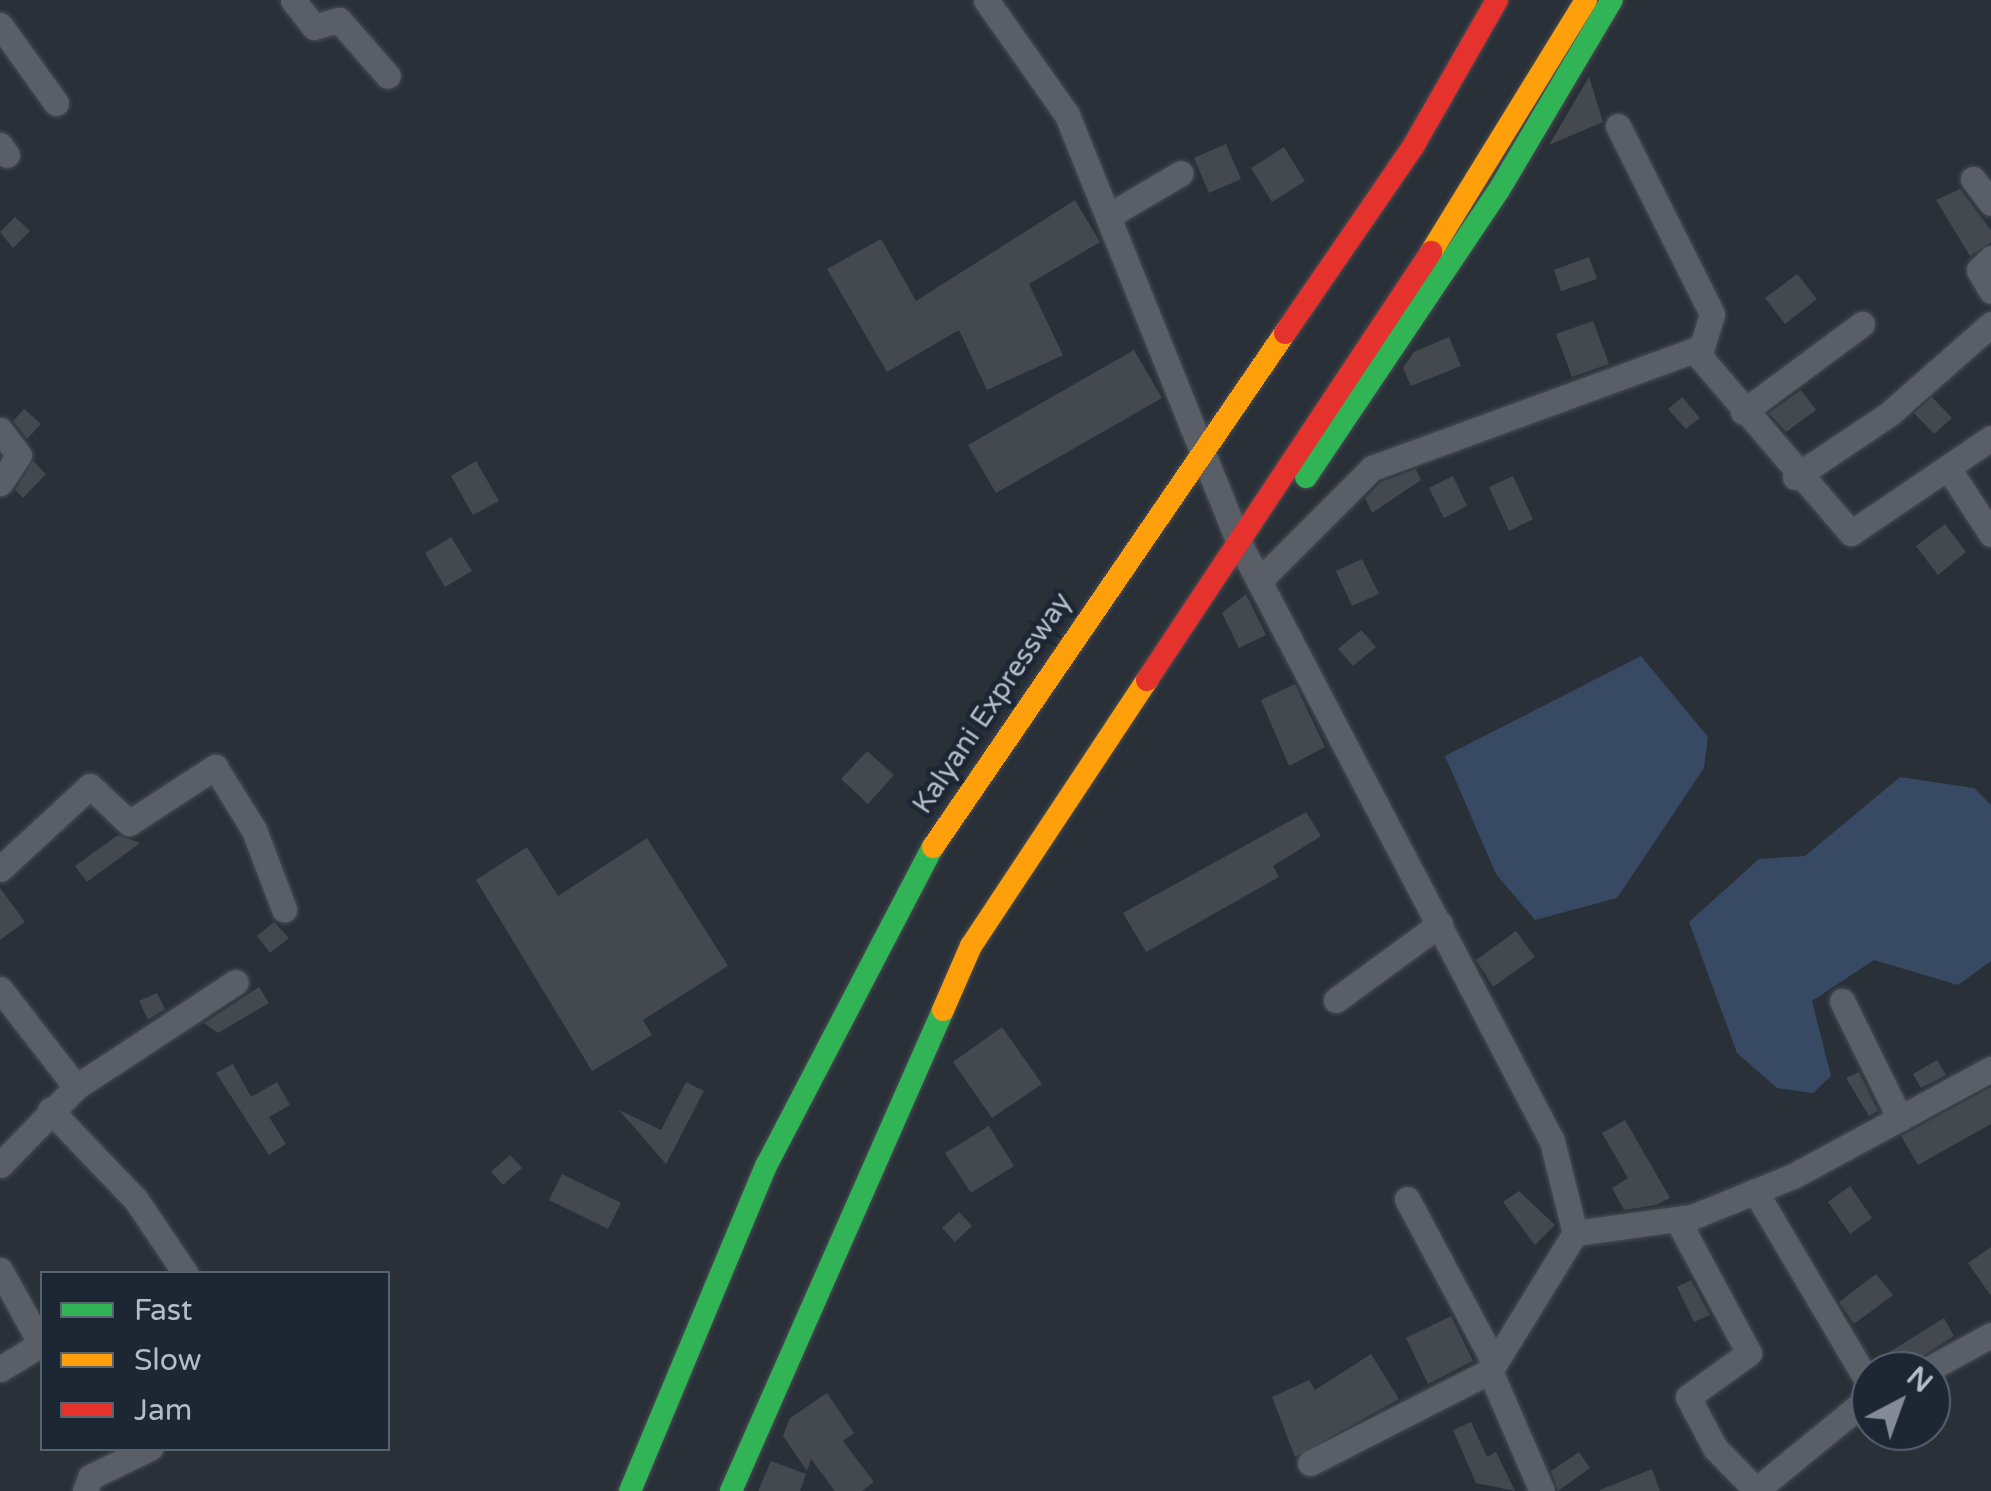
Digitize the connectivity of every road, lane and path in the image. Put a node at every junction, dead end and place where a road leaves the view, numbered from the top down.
1 (293, 0) edge
2 (986, 0) edge
3 (1496, 0) edge
4 (1586, 0) edge
5 (1612, 0) edge
6 (0, 25) edge
7 (388, 76) dead end
8 (56, 103) dead end
9 (1618, 126) dead end
10 (1181, 174) dead end
11 (1973, 179) dead end
12 (1991, 203) edge
13 (1110, 215) junction
14 (1991, 258) edge
15 (1991, 291) edge
16 (1862, 324) dead end
17 (1991, 324) edge
18 (1700, 350) junction
19 (1743, 412) junction
20 (0, 430) edge
21 (1991, 438) edge
22 (1197, 455) junction
23 (1950, 471) junction
24 (1795, 477) junction
25 (0, 483) edge
26 (1991, 534) edge
27 (1249, 559) junction
28 (0, 869) edge
29 (284, 909) dead end
30 (1440, 924) junction
31 (236, 982) dead end
32 (0, 989) edge
33 (1336, 1000) dead end
34 (1842, 1002) dead end
35 (1991, 1069) edge
36 (76, 1087) junction
37 (50, 1110) junction
38 (1900, 1119) junction
39 (0, 1165) edge
40 (1755, 1191) junction
41 (1407, 1199) dead end
42 (1677, 1219) junction
43 (1575, 1234) junction
44 (0, 1270) edge
45 (184, 1271) edge
46 (1991, 1336) edge
47 (40, 1342) edge
48 (40, 1345) edge
49 (1851, 1352) edge
50 (1951, 1357) edge
51 (1491, 1365) junction
52 (0, 1370) edge
53 (1851, 1413) edge
54 (145, 1451) edge
55 (1310, 1463) dead end
56 (79, 1489) edge
57 (630, 1491) edge
58 (731, 1491) edge
59 (1542, 1491) edge
60 (1756, 1491) edge

1 - 7 street
2 - 13 street
3 - 22 main road, Kalyani Expressway
4 - 27 main road
5 - 27 main road
6 - 8 street
9 - 18 street
10 - 13 street
11 - 12 street
13 - 22 street
14 - 15 street
16 - 19 street
17 - 24 street
18 - 19 street
18 - 27 street
19 - 24 street
20 - 25 street
21 - 23 street
22 - 27 street
22 - 57 main road, Kalyani Expressway
23 - 24 street
23 - 26 street
27 - 30 street
27 - 58 main road
28 - 29 street
30 - 33 street
30 - 43 street
31 - 36 street
32 - 36 street
34 - 38 street
35 - 38 street
36 - 37 street
37 - 39 street
37 - 45 street
38 - 40 street
40 - 42 street
40 - 49 street
41 - 51 street
42 - 43 street
42 - 60 street
43 - 51 street
44 - 47 street
46 - 50 street
48 - 52 street
51 - 55 street
51 - 59 street
53 - 60 street
54 - 56 street

